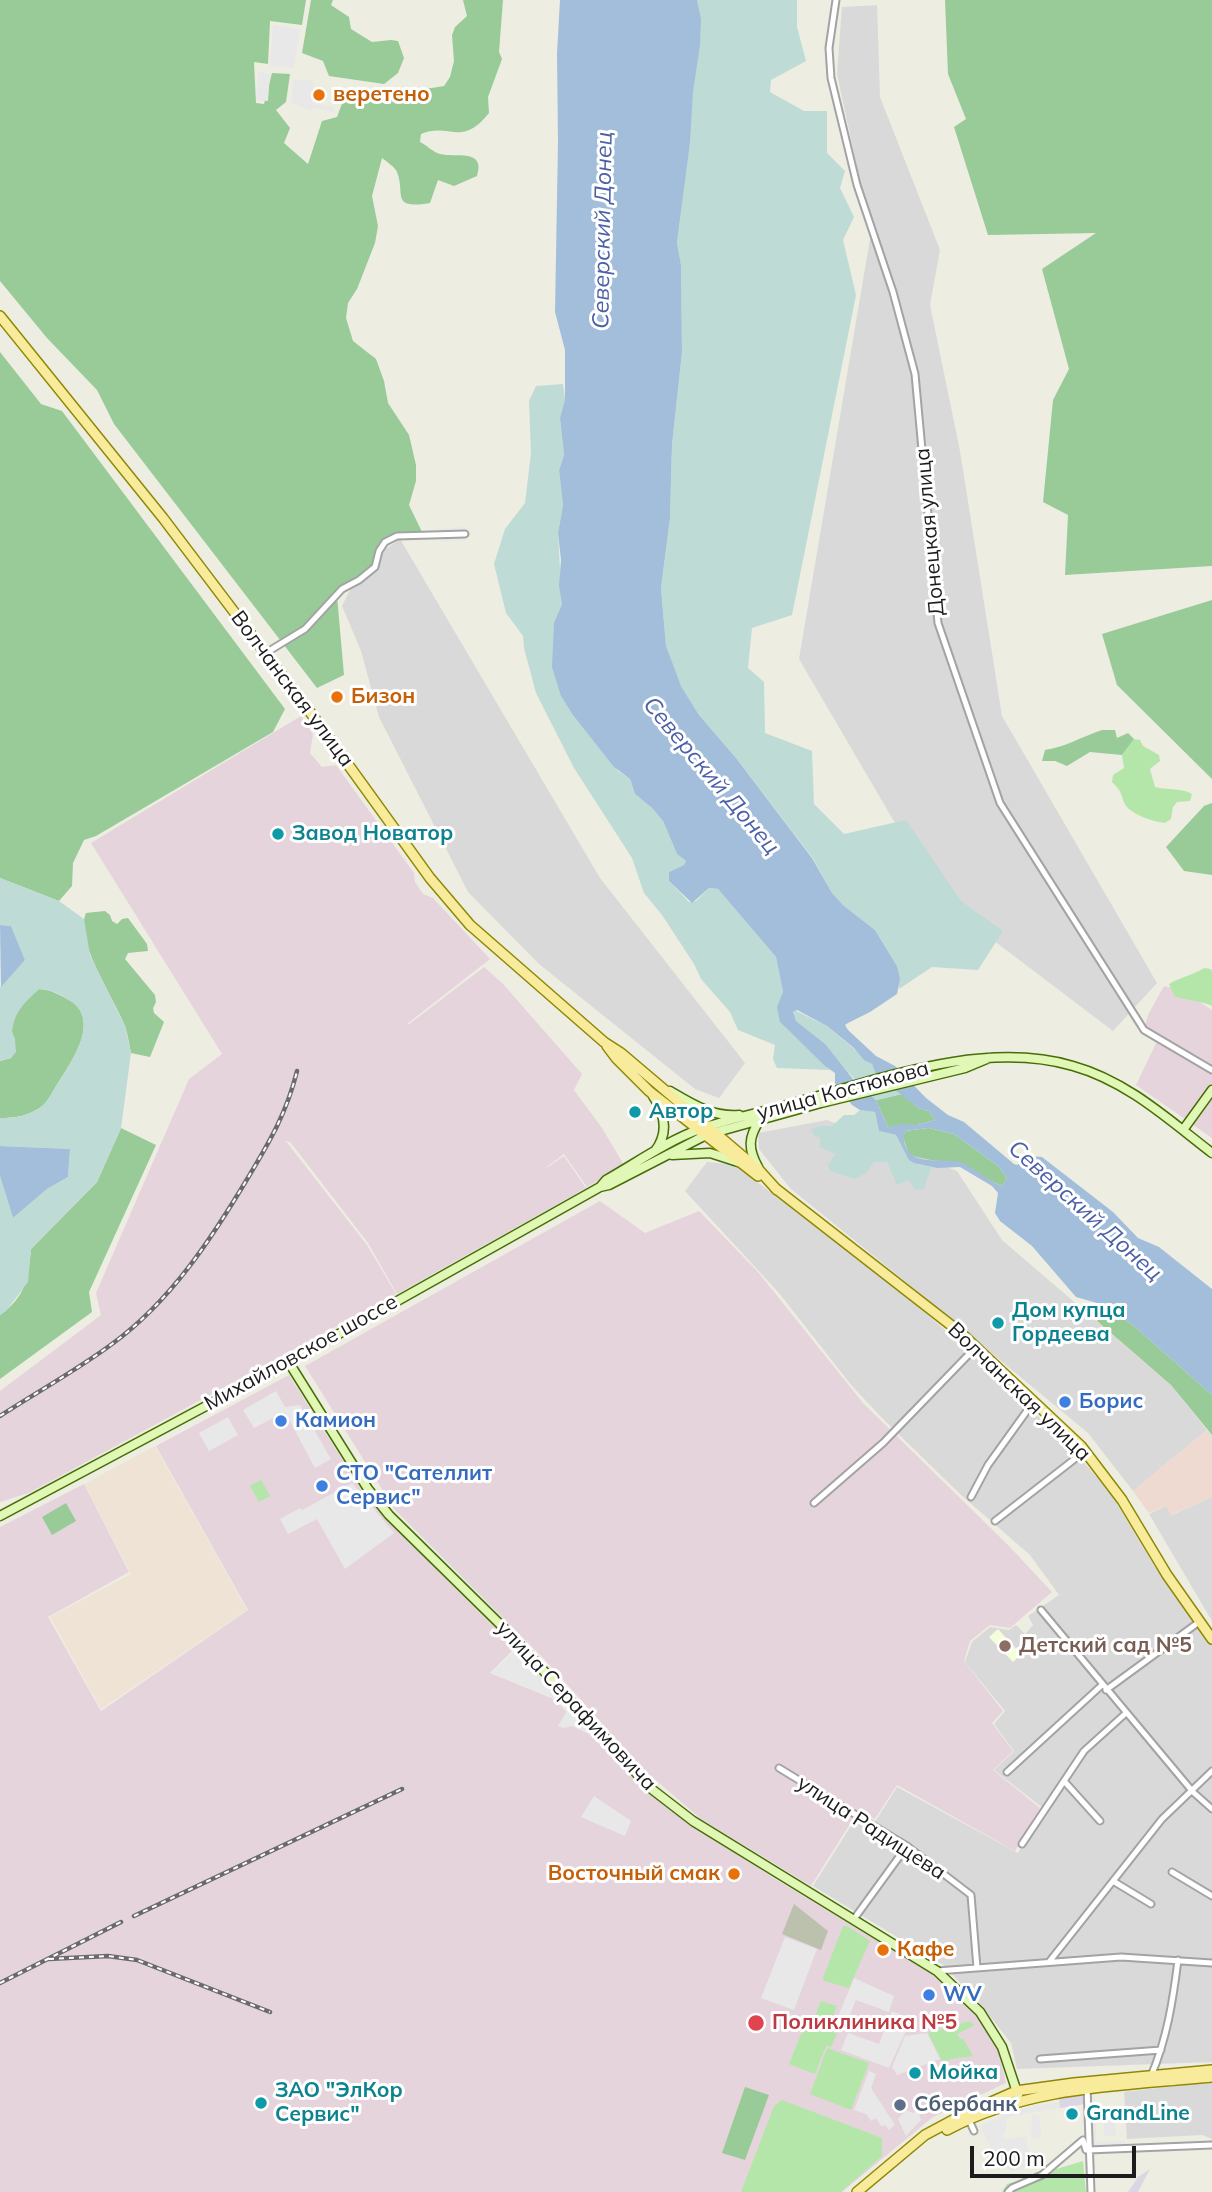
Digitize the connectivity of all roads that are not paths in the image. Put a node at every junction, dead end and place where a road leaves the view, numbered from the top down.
1 (836, 0) edge
2 (0, 316) edge
3 (465, 534) dead end
4 (264, 654) junction
5 (604, 1042) junction
6 (1212, 1070) edge
7 (659, 1085) junction
8 (1212, 1090) edge
9 (649, 1091) junction
10 (761, 1116) junction
11 (1183, 1130) junction
12 (707, 1131) junction
13 (1212, 1153) edge
14 (653, 1154) junction
15 (666, 1155) junction
16 (740, 1163) junction
17 (759, 1170) junction
18 (600, 1187) junction
19 (777, 1190) junction
20 (976, 1347) junction
21 (288, 1362) junction
22 (1034, 1401) junction
23 (1085, 1451) junction
24 (971, 1497) dead end
25 (814, 1503) dead end
26 (0, 1516) edge
27 (995, 1521) dead end
28 (1041, 1610) dead end
29 (1199, 1622) junction
30 (1212, 1639) edge
31 (1104, 1687) junction
32 (1126, 1713) junction
33 (779, 1768) dead end
34 (1212, 1771) edge
35 (1007, 1772) dead end
36 (1064, 1781) junction
37 (1193, 1792) junction
38 (1212, 1809) edge
39 (1100, 1821) dead end
40 (1022, 1844) dead end
41 (907, 1846) junction
42 (1172, 1872) dead end
43 (1113, 1881) junction
44 (1212, 1896) edge
45 (1152, 1904) dead end
46 (854, 1919) junction
47 (1178, 1960) junction
48 (1049, 1962) junction
49 (1212, 1963) edge
50 (977, 1968) junction
51 (937, 1971) junction
52 (1161, 2050) junction
53 (1040, 2059) dead end
54 (1212, 2070) edge
55 (1151, 2076) junction
56 (1212, 2077) edge
57 (1086, 2085) junction
58 (1018, 2095) junction
59 (969, 2120) junction
60 (974, 2131) dead end
61 (1212, 2145) edge
62 (1088, 2154) junction
63 (857, 2192) edge
64 (865, 2192) edge
65 (1009, 2192) edge
66 (1091, 2192) edge

1 - 6 street, Донецкая улица
2 - 4 main road, Волчанская улица
3 - 4 street
4 - 5 main road, Волчанская улица
5 - 7 main road, Волчанская улица
5 - 9 main road, Волчанская улица
7 - 10 main road
7 - 12 main road, Волчанская улица
8 - 11 main road
9 - 12 main road, Волчанская улица
9 - 14 main road
10 - 11 main road, улица Костюкова
10 - 12 main road, улица Костюкова
10 - 17 main road
11 - 13 main road, улица Костюкова
12 - 14 main road, Михайловское шоссе
12 - 15 main road, Михайловское шоссе
12 - 16 main road, Волчанская улица
12 - 17 main road, Волчанская улица
14 - 18 main road, Михайловское шоссе
15 - 16 main road
15 - 18 main road, Михайловское шоссе
16 - 19 main road, Волчанская улица
17 - 19 main road, Волчанская улица
18 - 21 main road, Михайловское шоссе
19 - 20 main road, Волчанская улица
20 - 22 main road, Волчанская улица
20 - 25 street
21 - 26 main road, Михайловское шоссе
21 - 46 main road, улица Серафимовича
22 - 23 main road, Волчанская улица
22 - 24 street
23 - 27 street
23 - 29 main road, Волчанская улица
28 - 31 street
29 - 30 main road, Волчанская улица
29 - 31 street
31 - 32 street
31 - 35 street
32 - 36 street
32 - 37 street
33 - 41 street, улица Радищева
34 - 37 street
36 - 39 street
36 - 40 street
37 - 38 street
37 - 43 street
41 - 46 street
41 - 50 street, улица Радищева
42 - 44 street
43 - 45 street
43 - 48 street
46 - 51 main road, улица Серафимовича
47 - 48 street
47 - 49 street
47 - 52 street
48 - 50 street
50 - 51 street
51 - 58 main road, улица Серафимовича
52 - 53 street
52 - 55 street
54 - 55 main road
55 - 57 main road
56 - 57 main road
57 - 58 main road
57 - 62 street
58 - 59 main road
58 - 63 main road
59 - 60 street
59 - 64 main road
61 - 62 street
62 - 65 street
62 - 66 street

